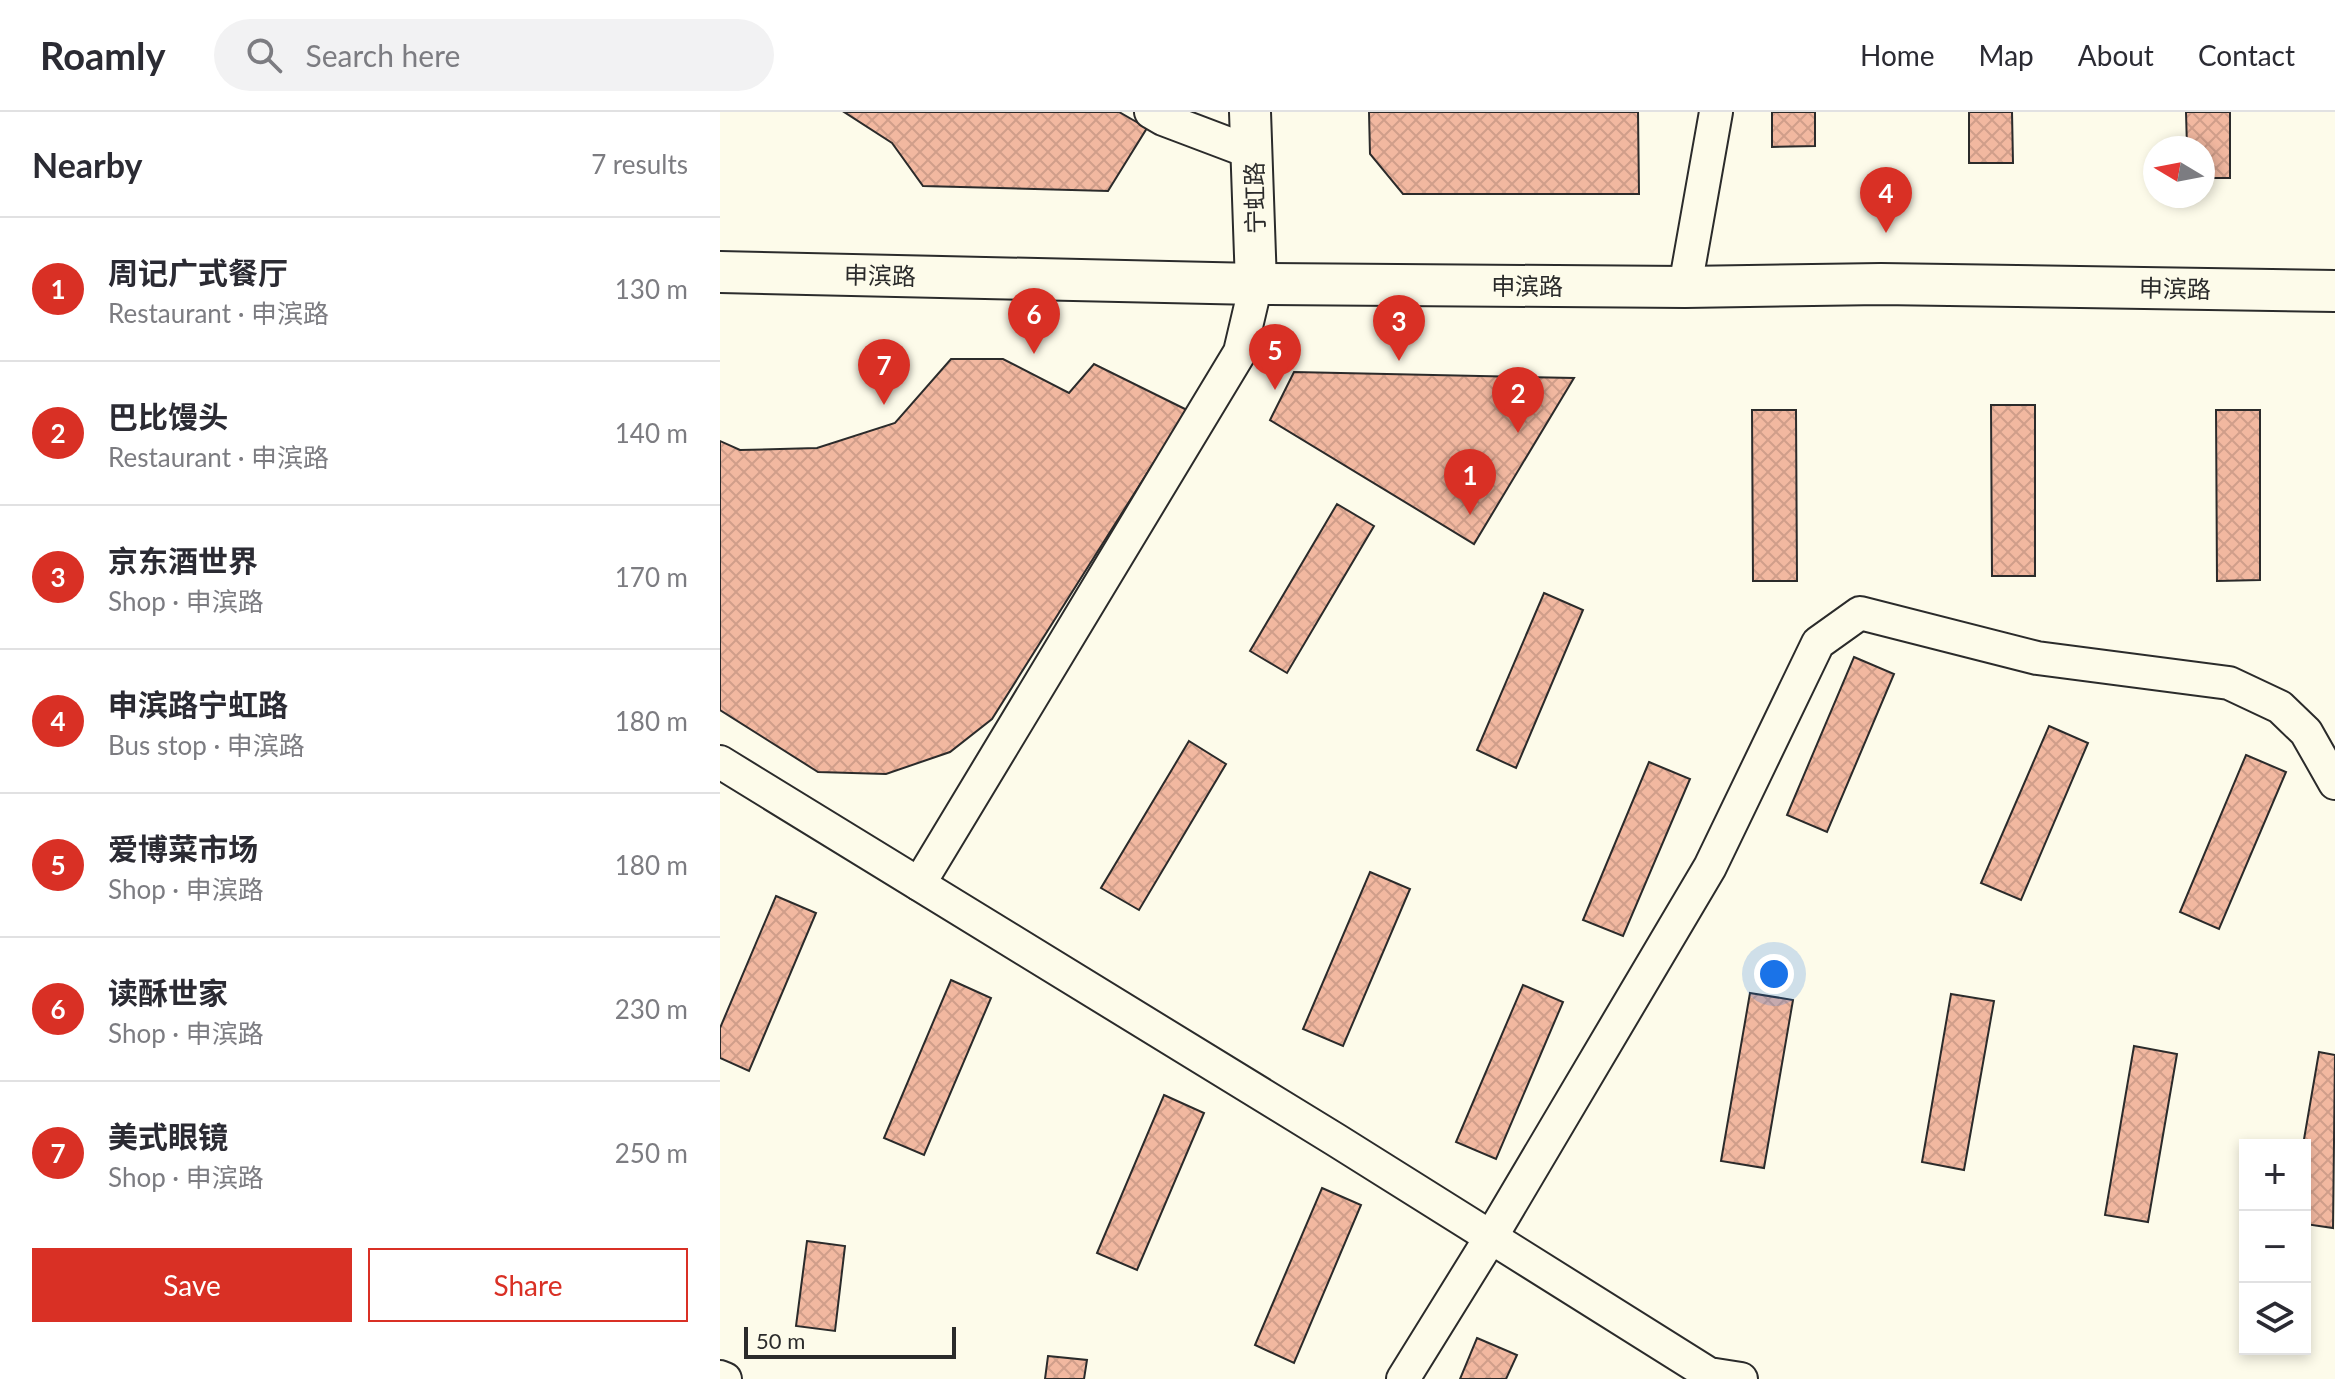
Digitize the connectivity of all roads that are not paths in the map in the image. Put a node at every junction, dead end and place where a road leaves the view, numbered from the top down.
1 (1151, 112) edge
2 (1250, 112) edge
3 (1716, 112) edge
4 (1253, 153) junction
5 (720, 272) edge
6 (1256, 284) junction
7 (1685, 287) junction
8 (2335, 291) edge
9 (720, 762) edge
10 (2335, 783) edge
11 (919, 884) junction
12 (1491, 1237) junction
13 (1403, 1379) edge
14 (1741, 1379) edge

1 - 4 street
2 - 4 main road, 宁虹路
3 - 7 street
4 - 6 main road, 宁虹路
5 - 6 main road, 申滨路
6 - 7 main road, 申滨路
6 - 11 street
7 - 8 main road, 申滨路
9 - 11 street
10 - 12 street
11 - 12 street
12 - 13 street
12 - 14 street

